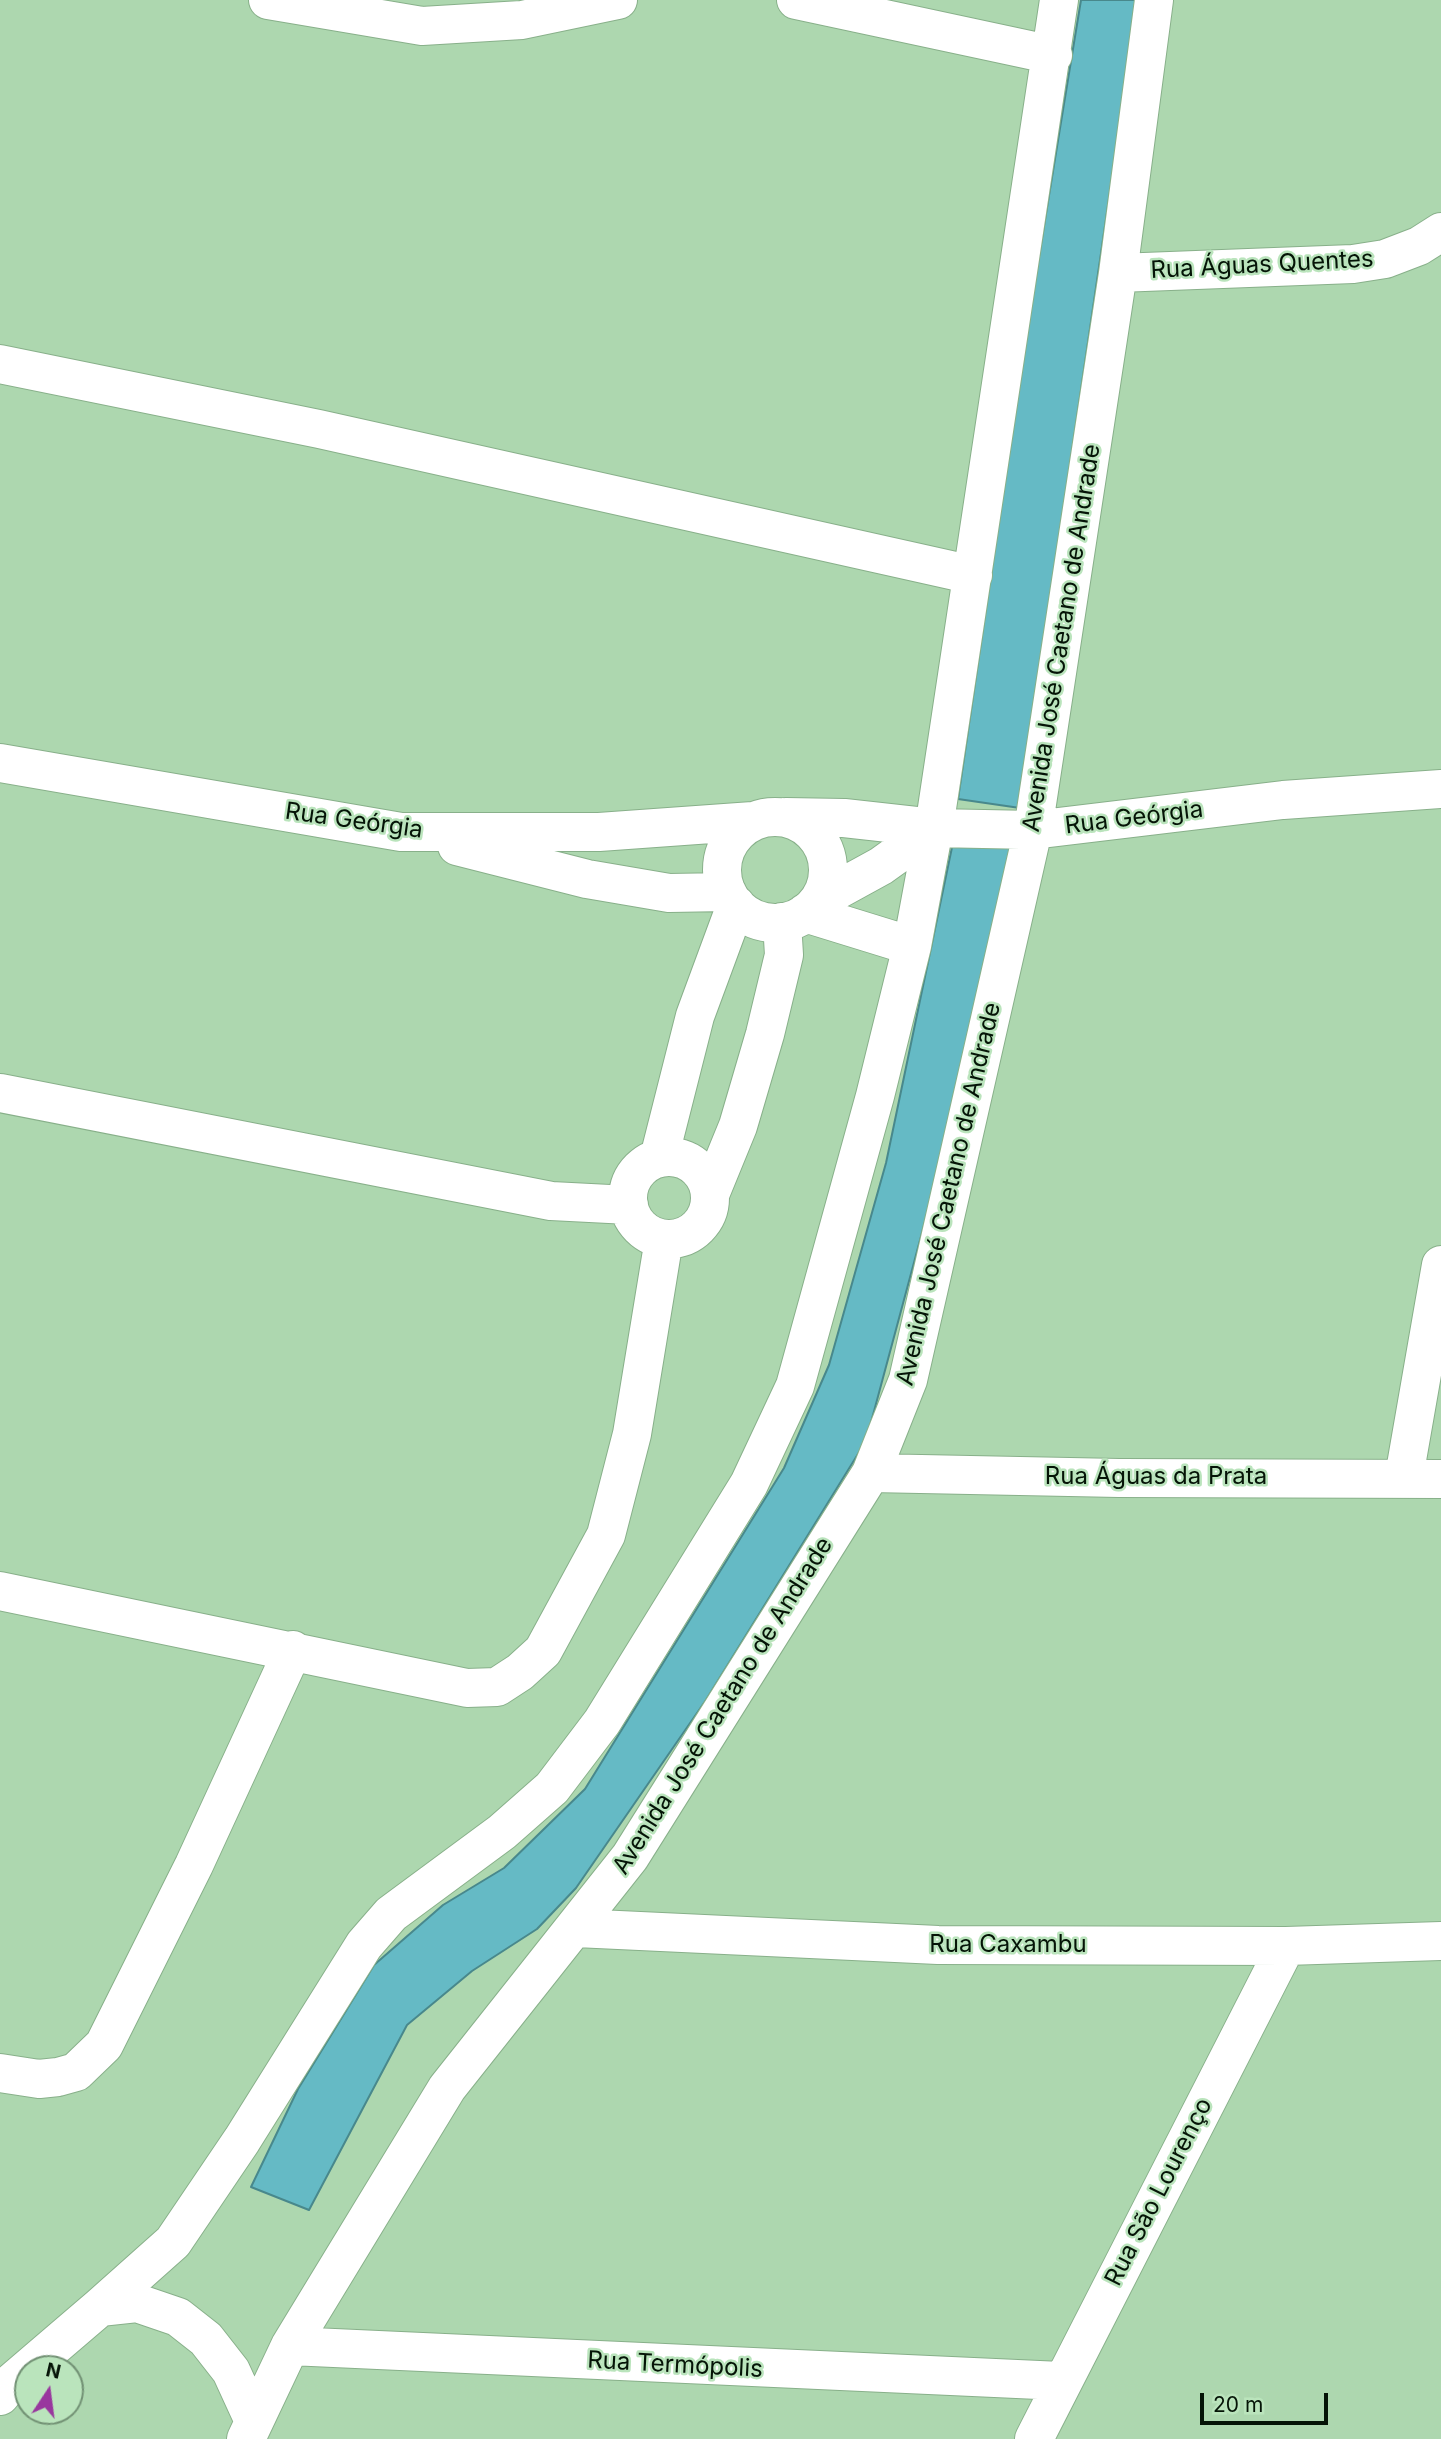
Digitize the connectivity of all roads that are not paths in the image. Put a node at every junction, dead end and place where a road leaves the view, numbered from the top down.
1 (268, 0) edge
2 (618, 0) edge
3 (796, 0) edge
4 (1059, 0) edge
5 (1154, 0) edge
6 (1053, 55) junction
7 (1441, 232) edge
8 (1118, 272) junction
9 (0, 364) edge
10 (973, 575) junction
11 (0, 762) edge
12 (1441, 789) edge
13 (769, 819) junction
14 (934, 828) junction
15 (1033, 830) junction
16 (401, 832) junction
17 (732, 899) junction
18 (802, 912) junction
19 (912, 946) junction
20 (0, 1093) edge
21 (659, 1158) junction
22 (711, 1192) junction
23 (629, 1205) junction
24 (664, 1239) junction
25 (1441, 1265) edge
26 (871, 1472) junction
27 (1423, 1478) edge
28 (0, 1591) edge
29 (293, 1650) junction
30 (576, 1928) junction
31 (1441, 1941) edge
32 (1286, 1946) junction
33 (0, 2073) edge
34 (100, 2307) junction
35 (290, 2346) junction
36 (28, 2355) edge
37 (14, 2367) edge
38 (1061, 2381) junction
39 (0, 2396) edge
40 (250, 2429) edge
41 (1034, 2439) edge

1 - 2 street
3 - 6 street
4 - 6 street
5 - 8 street, Avenida José Caetano de Andrade
6 - 10 street
7 - 8 street, Rua Águas Quentes
8 - 15 street, Avenida José Caetano de Andrade
9 - 10 street
10 - 14 street
11 - 16 street, Rua Geórgia
12 - 15 street, Rua Geórgia
13 - 14 street, Rua Geórgia
13 - 16 street, Rua Geórgia
13 - 17 street
13 - 18 street
14 - 15 street, Rua Geórgia
14 - 18 street
14 - 19 street
15 - 26 street, Avenida José Caetano de Andrade
16 - 17 street
17 - 18 street
17 - 21 street
18 - 19 street
18 - 22 street
19 - 34 street
20 - 23 street
21 - 22 street
21 - 23 street
22 - 24 street
23 - 24 street
24 - 29 street
25 - 27 street
26 - 27 street, Rua Águas da Prata
26 - 30 street, Avenida José Caetano de Andrade
28 - 29 street
29 - 33 street
30 - 32 street, Rua Caxambu
30 - 35 street, Avenida José Caetano de Andrade
31 - 32 street, Rua Caxambu
32 - 38 street, Rua São Lourenço
34 - 36 street
34 - 40 street
35 - 38 street, Rua Termópolis
35 - 40 street, Avenida José Caetano de Andrade
37 - 39 street
38 - 41 street, Rua São Lourenço

